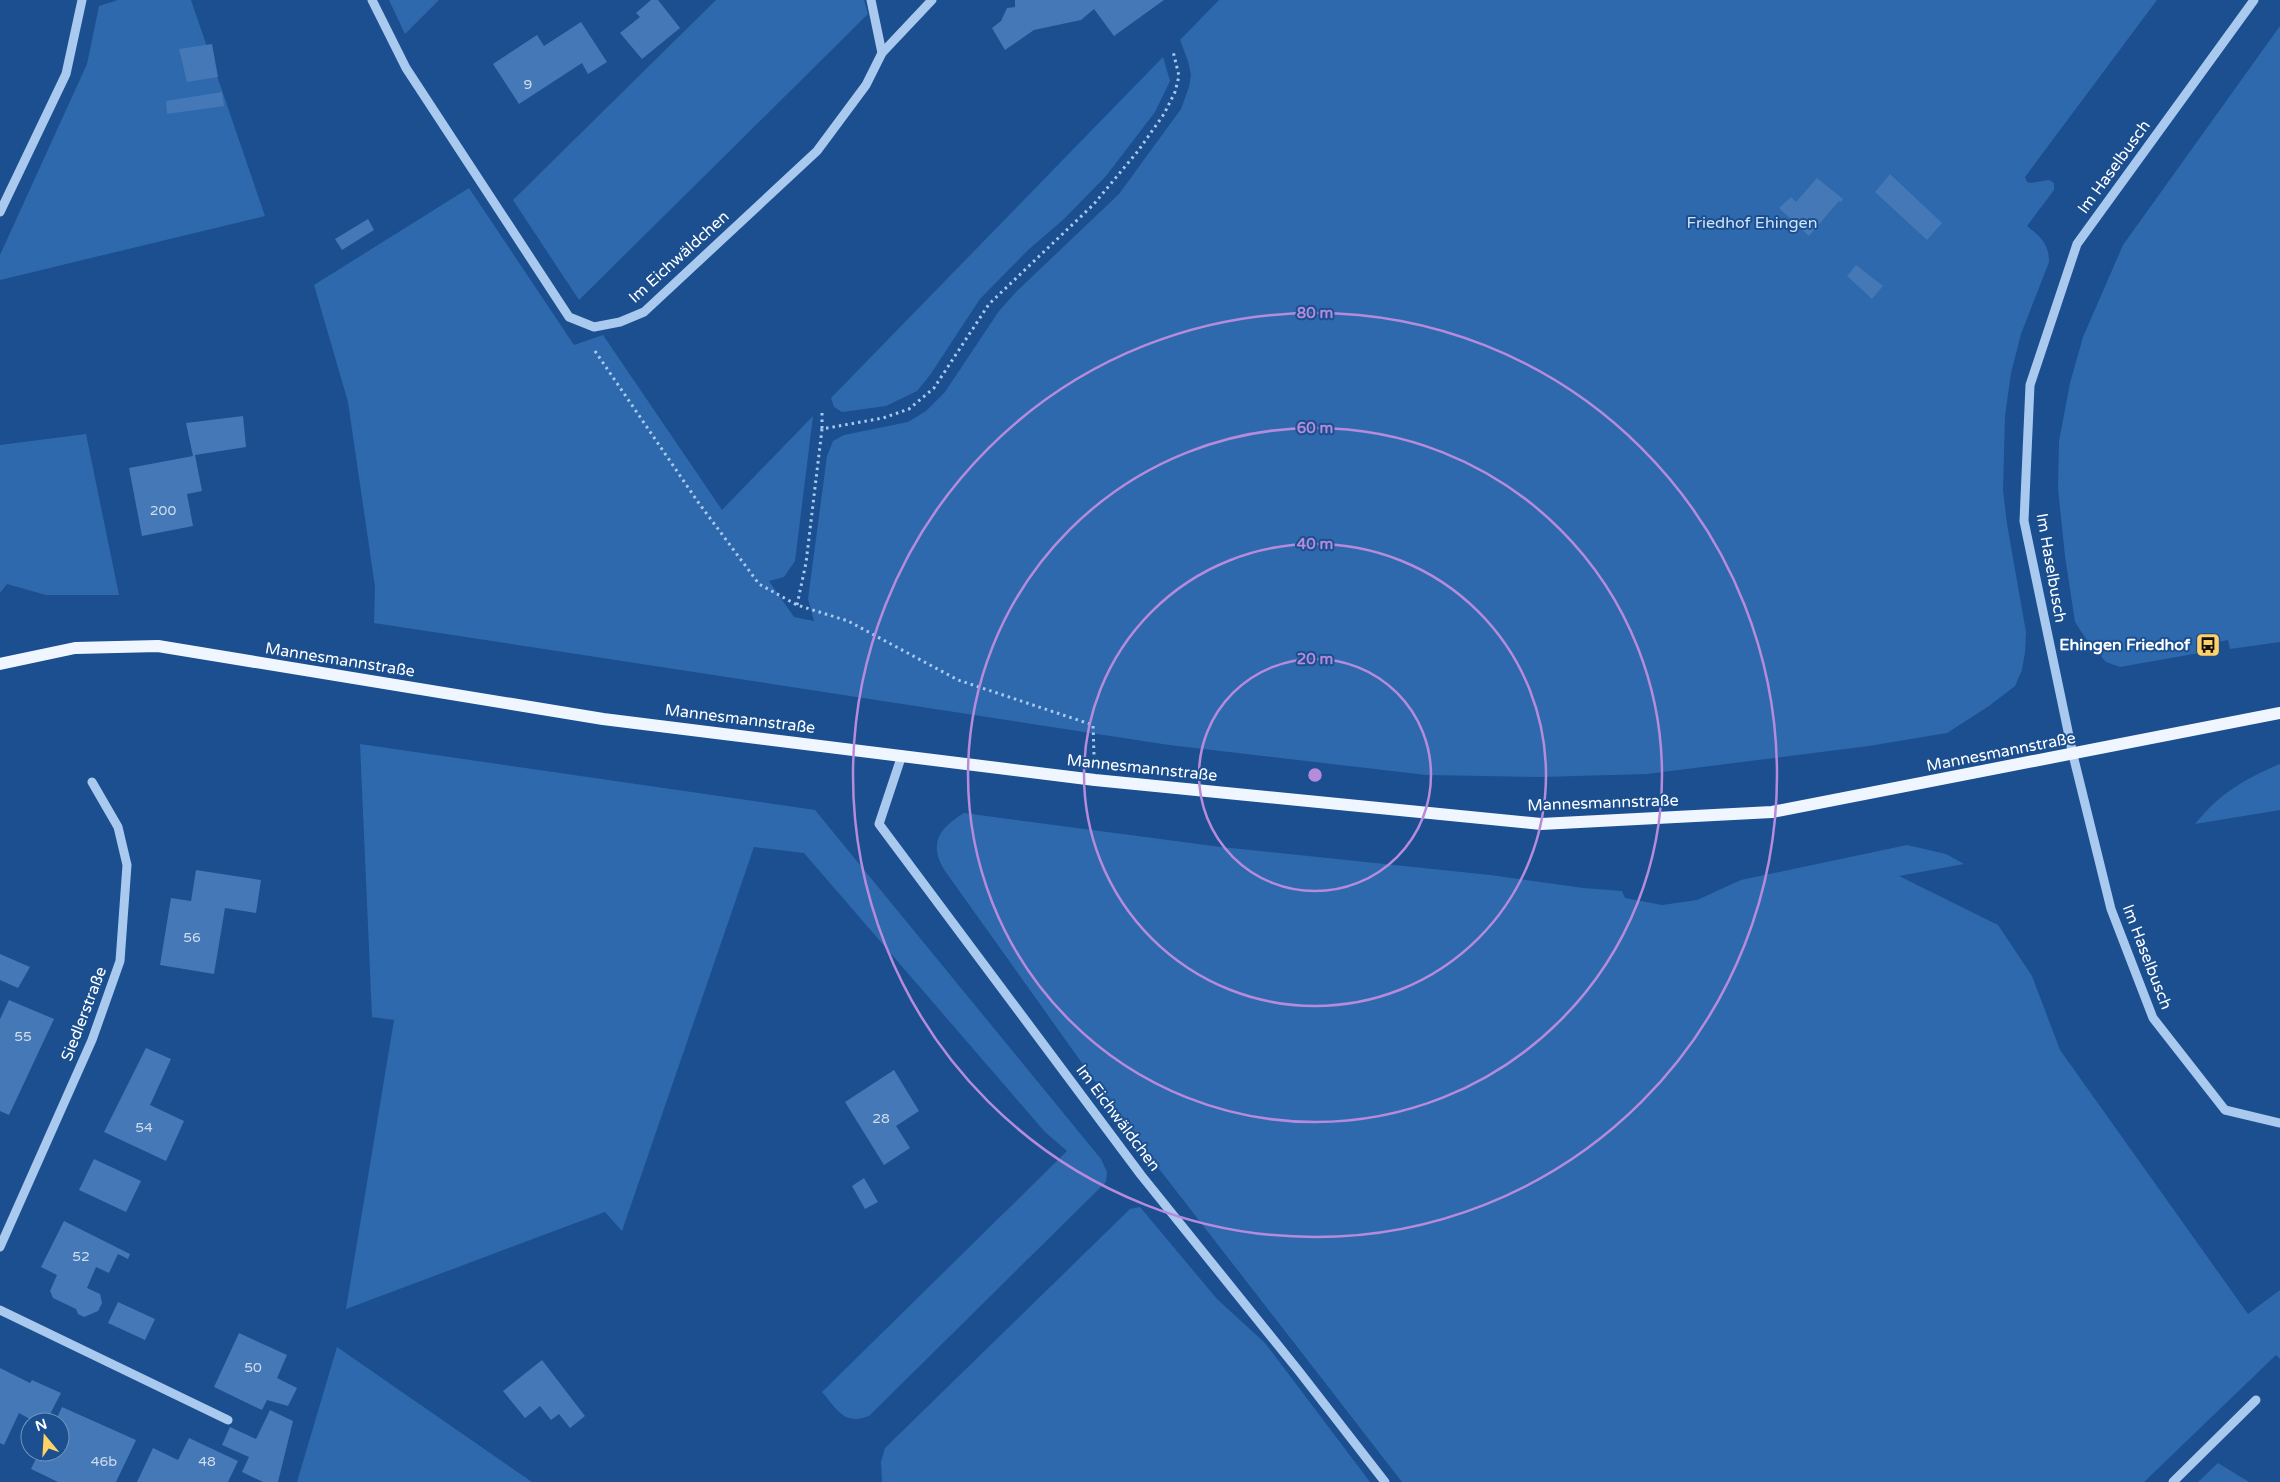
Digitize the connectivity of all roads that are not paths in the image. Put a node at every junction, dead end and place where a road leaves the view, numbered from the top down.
1 (82, 0) edge
2 (372, 0) edge
3 (871, 0) edge
4 (932, 0) edge
5 (2254, 0) edge
6 (882, 53) junction
7 (0, 212) edge
8 (0, 664) edge
9 (2280, 713) edge
10 (902, 755) junction
11 (2073, 755) junction
12 (92, 782) dead end
13 (2280, 1123) edge
14 (0, 1247) edge
15 (0, 1310) edge
16 (2256, 1400) dead end
17 (228, 1420) dead end
18 (1385, 1482) edge
19 (2172, 1482) edge

1 - 7 street
2 - 6 street, Im Eichwäldchen
3 - 6 street
4 - 6 street, Im Eichwäldchen
5 - 11 street, Im Haselbusch
8 - 10 main road, Mannesmannstraße
9 - 11 main road, Mannesmannstraße
10 - 11 main road, Mannesmannstraße
10 - 18 street, Im Eichwäldchen
11 - 13 street, Im Haselbusch
12 - 14 street, Siedlerstraße
15 - 17 street
16 - 19 street

